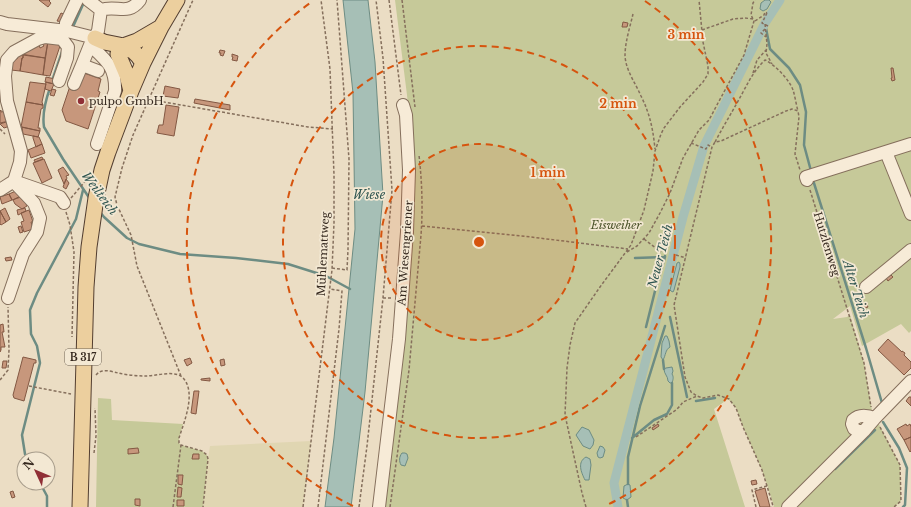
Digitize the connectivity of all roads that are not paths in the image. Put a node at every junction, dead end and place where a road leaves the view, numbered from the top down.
1 (77, 0) edge
2 (140, 0) edge
3 (177, 0) edge
4 (89, 1) edge
5 (101, 10) junction
6 (0, 22) edge
7 (160, 27) junction
8 (68, 35) junction
9 (96, 42) junction
10 (120, 50) junction
11 (143, 63) junction
12 (82, 65) junction
13 (98, 71) dead end
14 (59, 81) dead end
15 (74, 84) dead end
16 (130, 91) junction
17 (403, 105) road end
18 (97, 144) dead end
19 (911, 144) edge
20 (886, 152) junction
21 (807, 178) road end
22 (14, 181) junction
23 (0, 190) edge
24 (64, 203) dead end
25 (911, 214) edge
26 (911, 250) edge
27 (866, 287) dead end
28 (8, 298) road end
29 (911, 381) edge
30 (80, 507) edge
31 (379, 507) edge
32 (788, 507) edge

1 - 8 street
2 - 5 street
3 - 7 main road, B 317
4 - 5 street
5 - 9 street
6 - 8 street
7 - 10 main road
7 - 11 main road, B 317
8 - 9 street
8 - 14 street
8 - 22 street
9 - 10 main road
9 - 12 street
9 - 18 street
10 - 11 main road
10 - 16 main road
11 - 16 main road, B 317
12 - 13 street
12 - 15 street
16 - 30 main road, B 317
17 - 31 street, Am Wiesengriener
19 - 20 street
20 - 21 street
20 - 25 street
22 - 23 street
22 - 24 street
22 - 28 street
26 - 27 street
29 - 32 street

